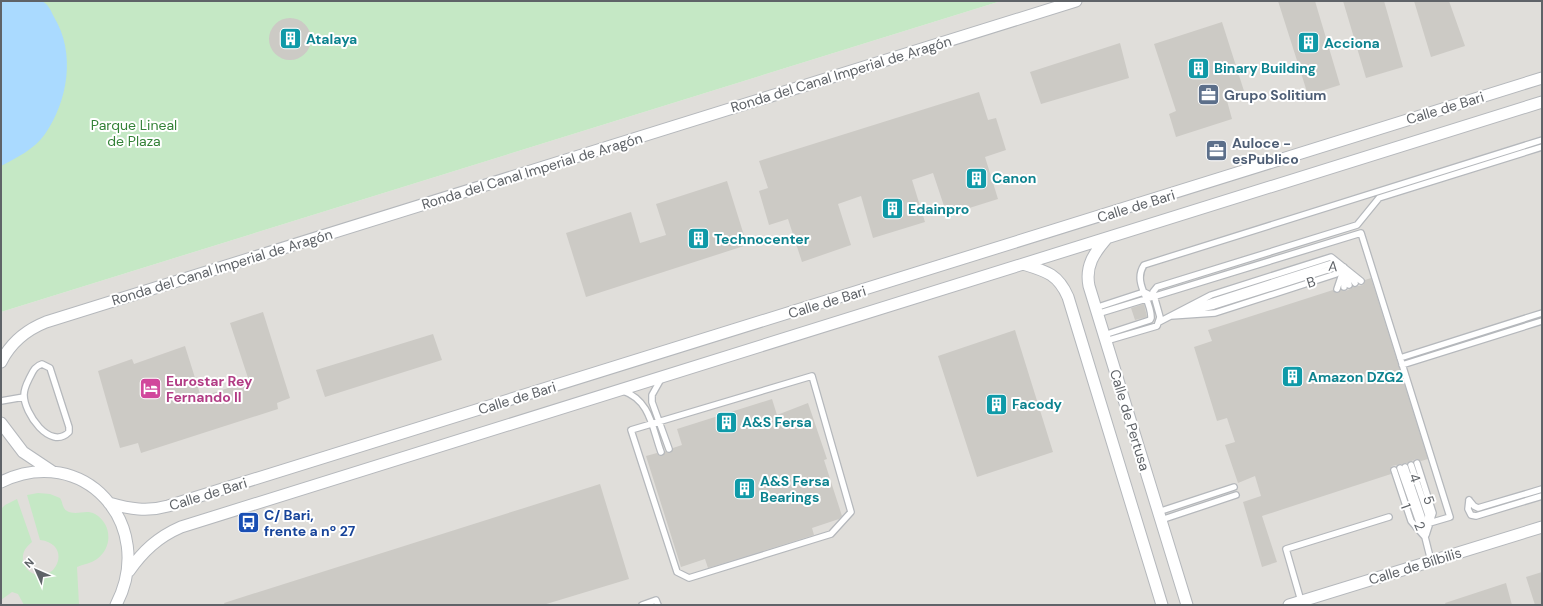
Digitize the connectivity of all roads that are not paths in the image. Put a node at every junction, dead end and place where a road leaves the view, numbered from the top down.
1 (1076, 1) edge
2 (1542, 78) edge
3 (1542, 102) edge
4 (1542, 140) edge
5 (1542, 147) edge
6 (1107, 238) junction
7 (1023, 264) junction
8 (1344, 267) junction
9 (1361, 281) dead end
10 (1144, 292) junction
11 (1154, 297) junction
12 (1146, 299) junction
13 (1096, 311) junction
14 (1542, 313) edge
15 (1168, 316) junction
16 (1160, 319) junction
17 (1150, 320) junction
18 (1542, 321) edge
19 (1105, 338) junction
20 (1400, 358) junction
21 (1, 361) edge
22 (1402, 365) junction
23 (664, 376) junction
24 (621, 390) junction
25 (24, 397) junction
26 (1, 402) edge
27 (659, 422) junction
28 (1, 423) edge
29 (651, 424) junction
30 (668, 449) dead end
31 (660, 452) dead end
32 (1417, 463) dead end
33 (54, 472) junction
34 (1, 482) edge
35 (1234, 488) dead end
36 (1542, 489) edge
37 (1236, 495) dead end
38 (1542, 496) edge
39 (110, 503) junction
40 (1160, 516) junction
41 (1389, 517) dead end
42 (1423, 525) junction
43 (1542, 527) edge
44 (1425, 537) junction
45 (1431, 561) junction
46 (129, 571) junction
47 (1301, 601) junction
48 (116, 605) edge
49 (642, 605) edge
50 (658, 605) edge
51 (1162, 605) edge
52 (1187, 605) edge
53 (1289, 605) edge

1 - 21 street, Ronda del Canal Imperial de Aragón
2 - 39 street, Calle de Bari
3 - 6 street, Calle de Bari
4 - 10 lane
5 - 11 lane
6 - 7 street, Calle de Bari
6 - 13 street, Calle de Pertusa
7 - 23 street, Calle de Bari
7 - 51 street, Calle de Pertusa
8 - 8 lane
8 - 9 lane
8 - 15 lane, B
8 - 15 lane, A
10 - 11 lane
10 - 12 lane
10 - 13 lane
11 - 12 lane
11 - 16 lane
11 - 20 lane
12 - 13 lane
12 - 17 lane
13 - 19 street, Calle de Pertusa
14 - 20 lane
15 - 16 lane
16 - 17 lane
16 - 19 lane
17 - 19 lane
18 - 22 lane
19 - 40 street, Calle de Pertusa
20 - 22 lane
22 - 42 lane
23 - 24 street, Calle de Bari
23 - 27 lane
24 - 29 lane
24 - 46 street, Calle de Bari
25 - 25 lane
25 - 26 lane
27 - 29 lane
27 - 29 lane
27 - 30 lane
28 - 33 street
29 - 31 lane
32 - 42 lane, 5
33 - 34 street
33 - 39 street
35 - 40 lane
36 - 38 lane
37 - 40 lane
39 - 46 street
40 - 52 street, Calle de Pertusa
41 - 47 lane
42 - 42 lane, 1
42 - 44 lane, 1
42 - 44 lane
43 - 45 street, Calle de Bílbilis
44 - 45 lane
45 - 47 street, Calle de Bílbilis
46 - 48 street
47 - 53 street, Calle de Bílbilis
49 - 50 lane

